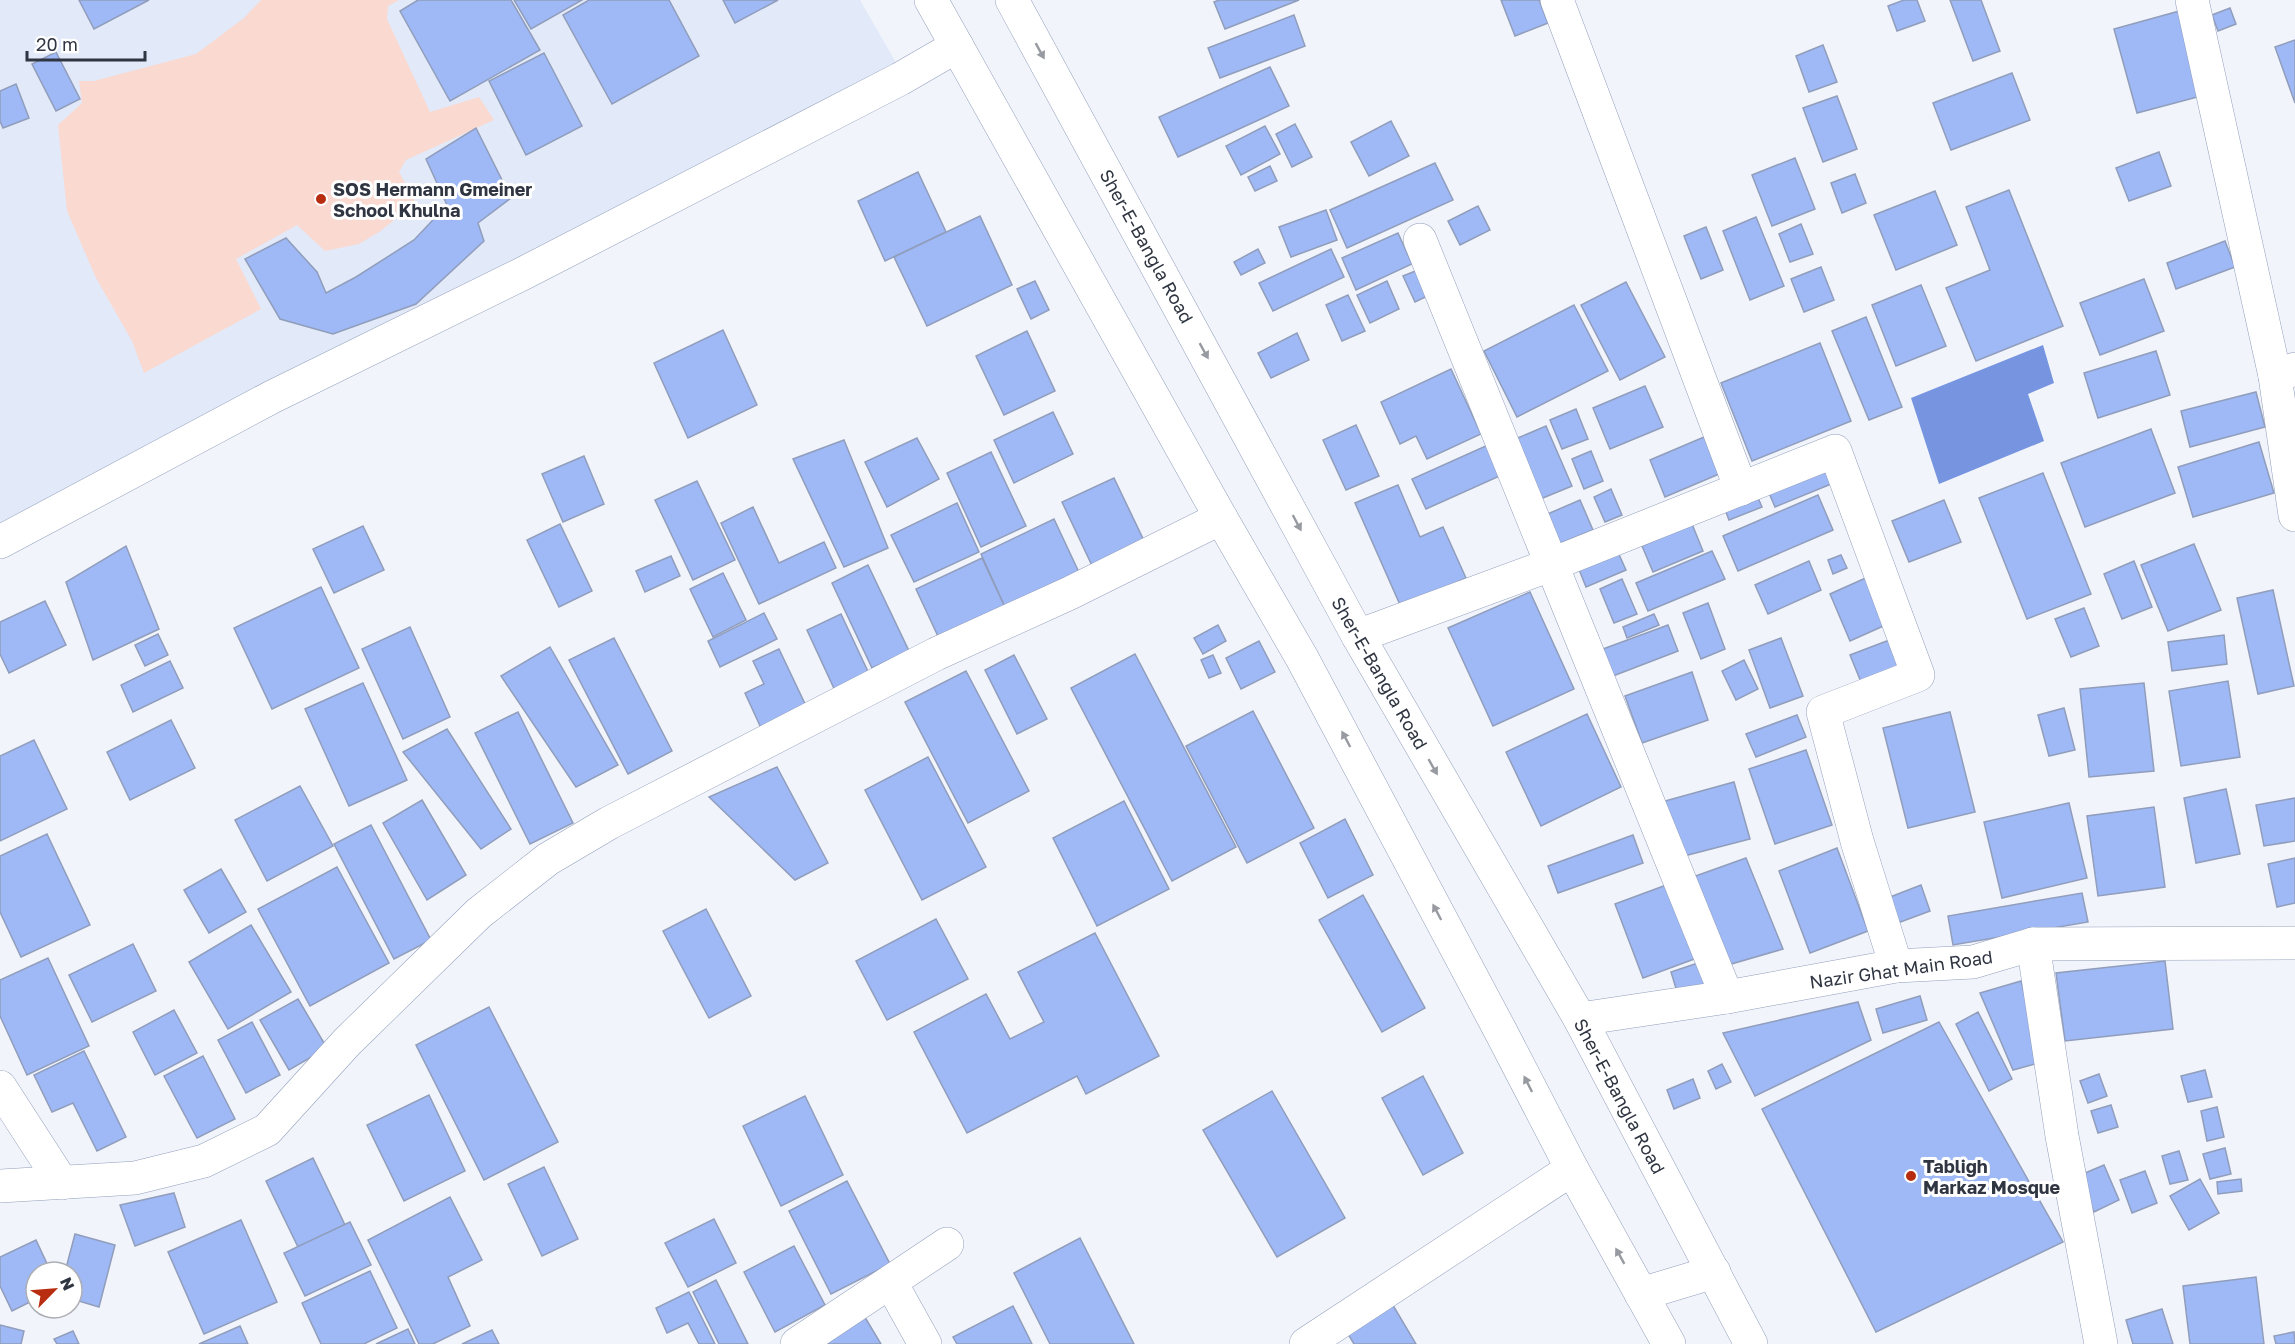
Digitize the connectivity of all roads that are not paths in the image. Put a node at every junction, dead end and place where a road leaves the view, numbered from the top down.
1 (931, 0) edge
2 (1012, 0) edge
3 (1557, 0) edge
4 (2192, 0) edge
5 (957, 46) junction
6 (1420, 240) dead end
7 (2285, 372) edge
8 (1741, 489) junction
9 (2295, 515) edge
10 (1221, 519) junction
11 (0, 542) edge
12 (1550, 566) junction
13 (1358, 636) junction
14 (2295, 943) edge
15 (2034, 944) junction
16 (1896, 966) junction
17 (1727, 997) junction
18 (1580, 1019) junction
19 (0, 1087) edge
20 (1572, 1169) junction
21 (62, 1183) junction
22 (0, 1186) edge
23 (947, 1244) dead end
24 (1714, 1272) junction
25 (891, 1283) junction
26 (1641, 1294) junction
27 (797, 1344) edge
28 (925, 1344) edge
29 (1306, 1344) edge
30 (1669, 1344) edge
31 (1751, 1344) edge
32 (2101, 1344) edge

1 - 5 main road
2 -> 13 main road, Sher-E-Bangla Road
3 - 8 main road
4 - 7 main road
5 - 10 main road
5 - 11 main road
6 - 12 main road
7 - 9 main road
8 - 12 main road
8 - 16 main road
20 -> 10 main road
10 - 21 main road
12 - 13 main road
12 - 17 main road
13 -> 18 main road, Sher-E-Bangla Road
14 - 15 main road, Nazir Ghat Main Road
15 - 16 main road, Nazir Ghat Main Road
15 - 32 main road
16 - 17 main road, Nazir Ghat Main Road
17 - 18 main road, Nazir Ghat Main Road
18 - 24 main road, Sher-E-Bangla Road
19 - 21 main road
26 -> 20 main road
20 - 29 main road
21 - 22 main road
23 - 25 main road
24 - 26 main road
24 - 31 main road, Sher-E-Bangla Road
25 - 27 main road
25 - 28 main road
26 - 30 main road

